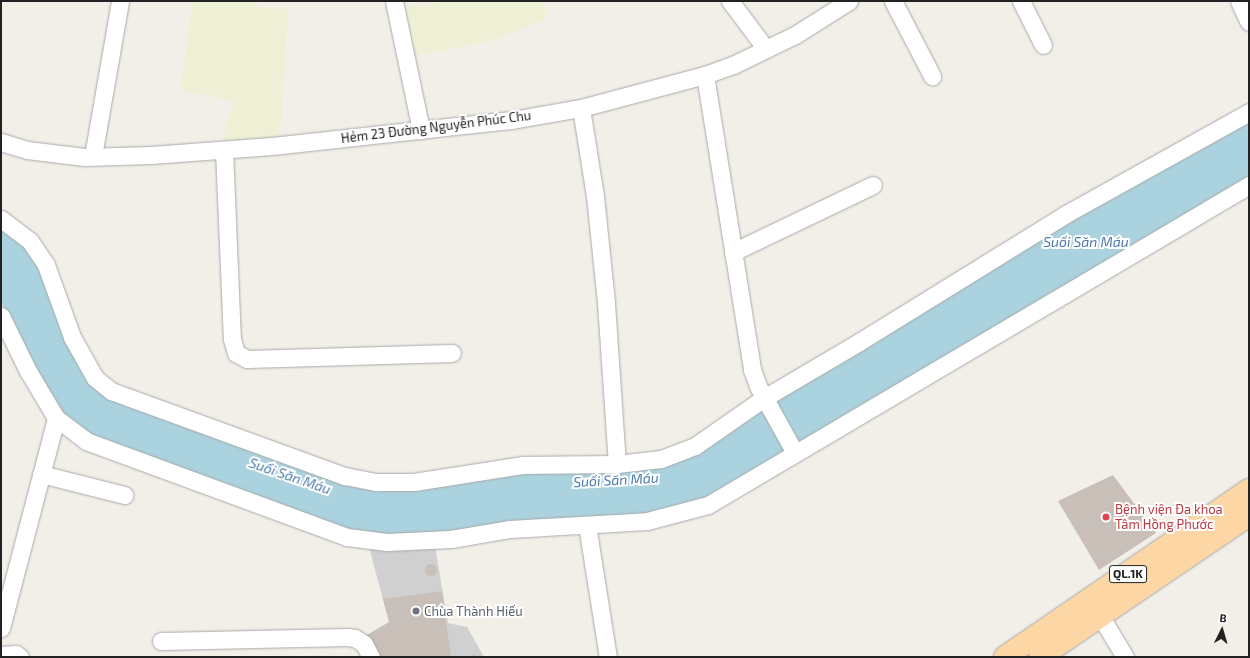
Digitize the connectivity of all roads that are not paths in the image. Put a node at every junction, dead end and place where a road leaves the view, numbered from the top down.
1 (120, 1) edge
2 (394, 1) edge
3 (730, 1) edge
4 (849, 1) edge
5 (893, 1) edge
6 (1021, 1) edge
7 (1239, 1) edge
8 (1249, 22) edge
9 (1043, 45) dead end
10 (766, 50) junction
11 (705, 75) junction
12 (932, 76) dead end
13 (582, 108) junction
14 (1249, 112) edge
15 (421, 130) junction
16 (1, 142) edge
17 (224, 150) junction
18 (93, 156) junction
19 (873, 185) dead end
20 (1249, 185) edge
21 (1, 219) edge
22 (733, 252) junction
23 (1, 316) edge
24 (452, 353) dead end
25 (764, 398) junction
26 (56, 418) junction
27 (795, 453) junction
28 (617, 464) junction
29 (41, 474) junction
30 (1249, 490) edge
31 (124, 495) dead end
32 (1249, 515) edge
33 (587, 524) junction
34 (1101, 617) junction
35 (1, 628) edge
36 (161, 641) dead end
37 (1, 655) edge
38 (20, 657) edge
39 (371, 657) edge
40 (608, 657) edge
41 (1005, 657) edge
42 (1040, 657) edge
43 (1125, 657) edge

1 - 18 street
2 - 15 street
3 - 10 street
4 - 10 street, Hẻm 23 Đường Nguyễn Phúc Chu
5 - 12 street
6 - 9 street
7 - 8 street
10 - 11 street, Hẻm 23 Đường Nguyễn Phúc Chu
11 - 13 street, Hẻm 23 Đường Nguyễn Phúc Chu
11 - 22 street
13 - 15 street, Hẻm 23 Đường Nguyễn Phúc Chu
13 - 28 street
14 - 25 street
15 - 17 street, Hẻm 23 Đường Nguyễn Phúc Chu
16 - 18 street, Hẻm 23 Đường Nguyễn Phúc Chu
17 - 18 street, Hẻm 23 Đường Nguyễn Phúc Chu
17 - 24 street
19 - 22 street
20 - 27 street
21 - 28 street
22 - 25 street
23 - 26 street
25 - 27 street
25 - 28 street
26 - 29 street
26 - 33 street
27 - 33 street
29 - 31 street
29 - 35 street
30 - 41 main road, QL.1K
32 - 34 main road, QL.1K
33 - 40 street
34 - 42 main road, QL.1K
34 - 43 street
36 - 39 street
37 - 38 street

